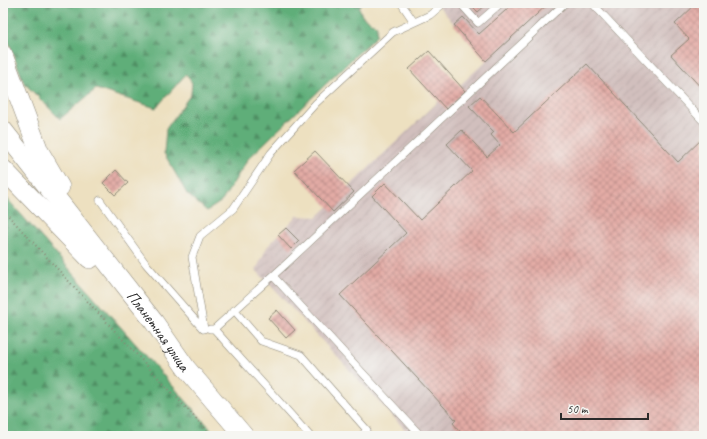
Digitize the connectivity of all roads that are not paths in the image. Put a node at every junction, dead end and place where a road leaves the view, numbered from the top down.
1 (402, 3) edge
2 (444, 3) edge
3 (460, 3) edge
4 (501, 3) edge
5 (565, 3) edge
6 (592, 3) edge
7 (414, 22) junction
8 (3, 54) edge
9 (704, 122) edge
10 (3, 130) edge
11 (3, 151) edge
12 (3, 169) edge
13 (100, 200) dead end
14 (90, 259) junction
15 (273, 276) junction
16 (234, 310) junction
17 (154, 322) junction
18 (204, 329) junction
19 (214, 329) junction
20 (186, 368) junction
21 (367, 430) junction
22 (416, 430) junction
23 (244, 436) edge
24 (310, 436) edge
25 (361, 436) edge
26 (372, 436) edge
27 (410, 436) edge
28 (421, 436) edge

1 - 7 lane
2 - 7 lane
3 - 4 lane
5 - 15 lane
6 - 9 lane
7 - 18 lane
8 - 17 main road
10 - 17 main road, Планетная улица
11 - 14 main road
12 - 14 main road
13 - 18 lane
14 - 20 main road
15 - 16 lane
15 - 22 lane
16 - 19 lane
16 - 21 lane
17 - 20 main road, Планетная улица
18 - 19 lane
19 - 24 lane
20 - 23 main road, Планетная улица
21 - 25 lane
21 - 26 lane
22 - 27 lane
22 - 28 lane

